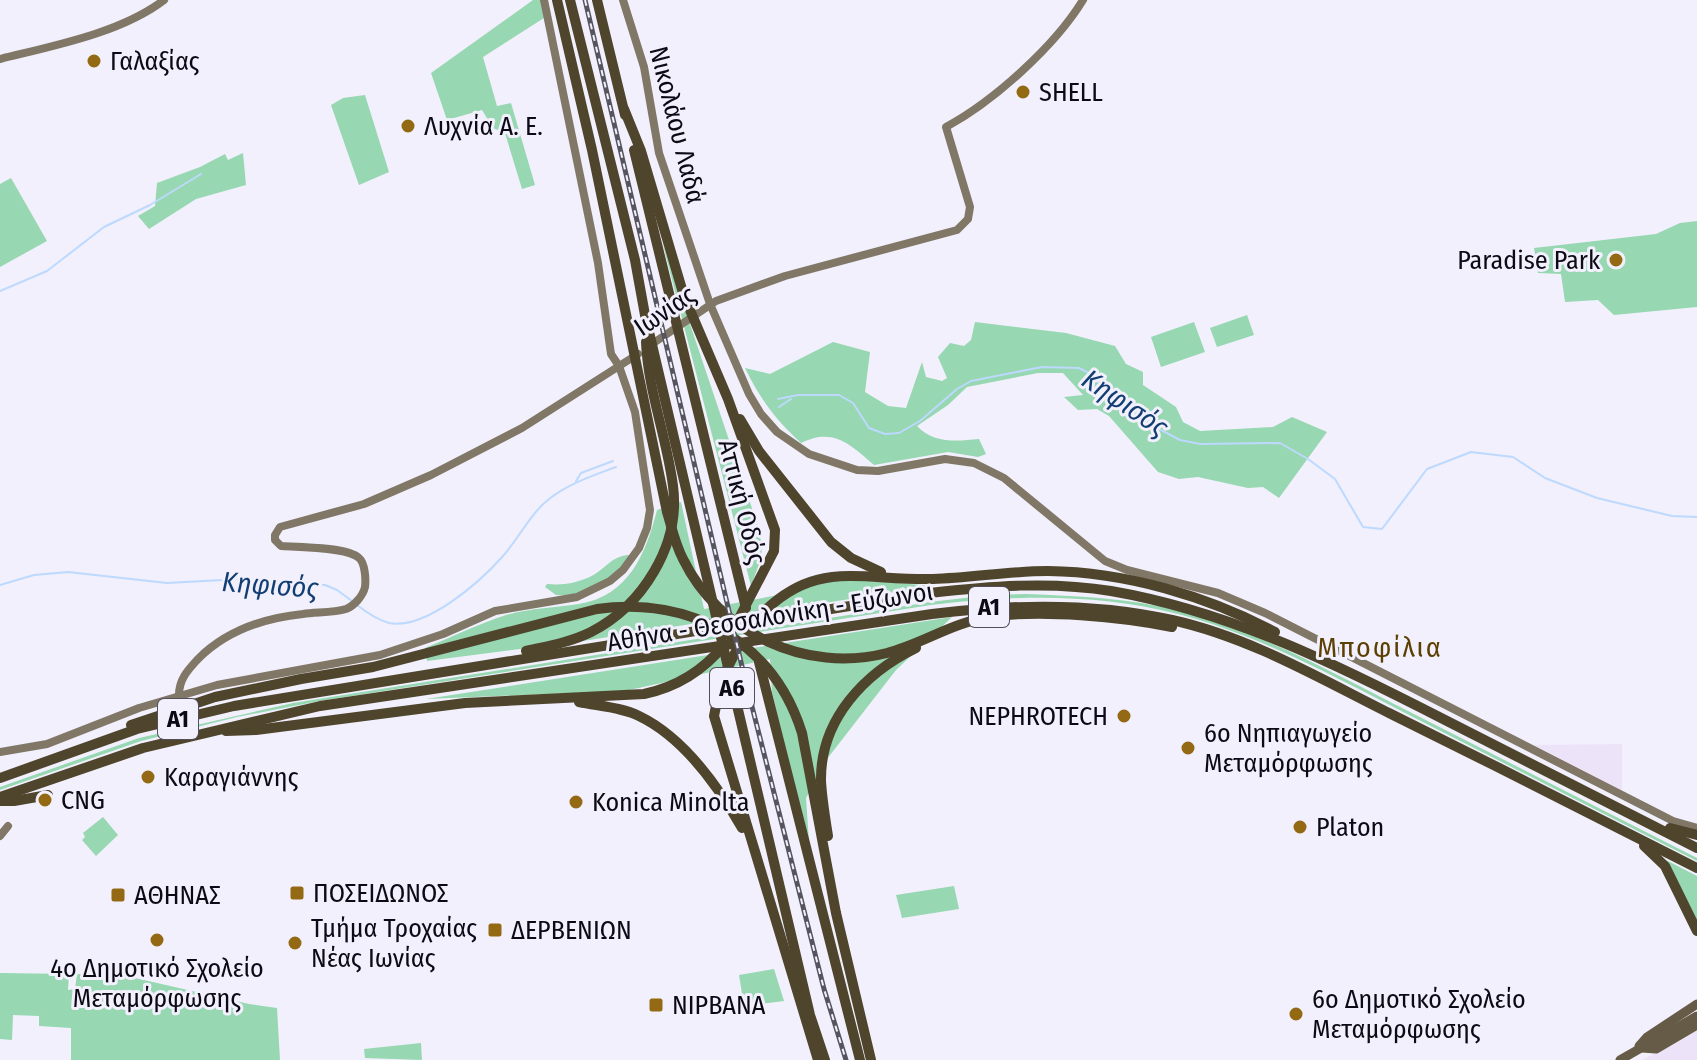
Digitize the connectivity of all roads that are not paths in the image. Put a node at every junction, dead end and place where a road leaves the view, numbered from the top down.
1 (164, 0) edge
2 (544, 0) edge
3 (557, 0) edge
4 (570, 0) edge
5 (597, 0) edge
6 (623, 0) edge
7 (1083, 0) edge
8 (0, 59) edge
9 (624, 109) junction
10 (707, 306) junction
11 (645, 315) junction
12 (619, 366) junction
13 (728, 399) junction
14 (894, 577) junction
15 (966, 623) junction
16 (1205, 629) junction
17 (1329, 661) junction
18 (463, 668) junction
19 (179, 695) junction
20 (561, 699) junction
21 (212, 730) junction
22 (3, 750) edge
23 (67, 753) junction
24 (0, 778) edge
25 (48, 795) dead end
26 (0, 799) edge
27 (1627, 813) junction
28 (8, 826) dead end
29 (1697, 828) edge
30 (1624, 831) junction
31 (1697, 835) edge
32 (0, 836) edge
33 (752, 844) junction
34 (1697, 848) edge
35 (1697, 868) edge
36 (836, 913) junction
37 (1697, 931) edge
38 (1697, 1004) edge
39 (1697, 1016) edge
40 (1697, 1025) edge
41 (1636, 1053) edge
42 (818, 1060) edge
43 (825, 1060) edge
44 (860, 1060) edge
45 (871, 1060) edge
46 (1620, 1060) edge

1 - 8 street
2 - 12 street
3 - 15 highway
4 - 11 highway, Αττική Οδός / Α6
5 - 9 highway, Αττική Οδός / Α6
6 - 10 street, Νικολάου Λαδά
7 - 10 street, Ιωνίας
9 - 13 highway
9 - 44 highway, Αττική Οδός / Α6
10 - 12 street, Ιωνίας
10 - 29 street, Νικολάου Λαδά
11 - 18 highway
11 - 43 highway, Αττική Οδός / Α6
12 - 19 street
12 - 19 street, Ιωνίας
13 - 14 highway
13 - 20 highway
14 - 17 highway
14 - 33 highway
15 - 16 highway
15 - 36 highway
16 - 21 highway, Αθήνα - Θεσσαλονίκη - Εύζωνοι / Α1
16 - 30 highway, Αθήνα - Θεσσαλονίκη - Εύζωνοι / Α1
17 - 18 highway, Αθήνα - Θεσσαλονίκη - Εύζωνοι / Α1
17 - 27 highway, Αθήνα - Θεσσαλονίκη - Εύζωνοι / Α1
18 - 23 highway, Αθήνα - Θεσσαλονίκη - Εύζωνοι / Α1
19 - 22 street
20 - 21 highway
20 - 33 highway
21 - 26 highway, Αθήνα - Θεσσαλονίκη - Εύζωνοι / Α1
23 - 24 highway, Αθήνα - Θεσσαλονίκη - Εύζωνοι / Α1
23 - 36 highway
25 - 26 highway
27 - 31 highway
27 - 34 highway, Αθήνα - Θεσσαλονίκη - Εύζωνοι / Α1
28 - 32 street
30 - 35 highway, Αθήνα - Θεσσαλονίκη - Εύζωνοι / Α1
30 - 37 highway
33 - 42 highway
36 - 45 highway
38 - 41 main road
39 - 41 main road
40 - 41 main road
41 - 46 main road

